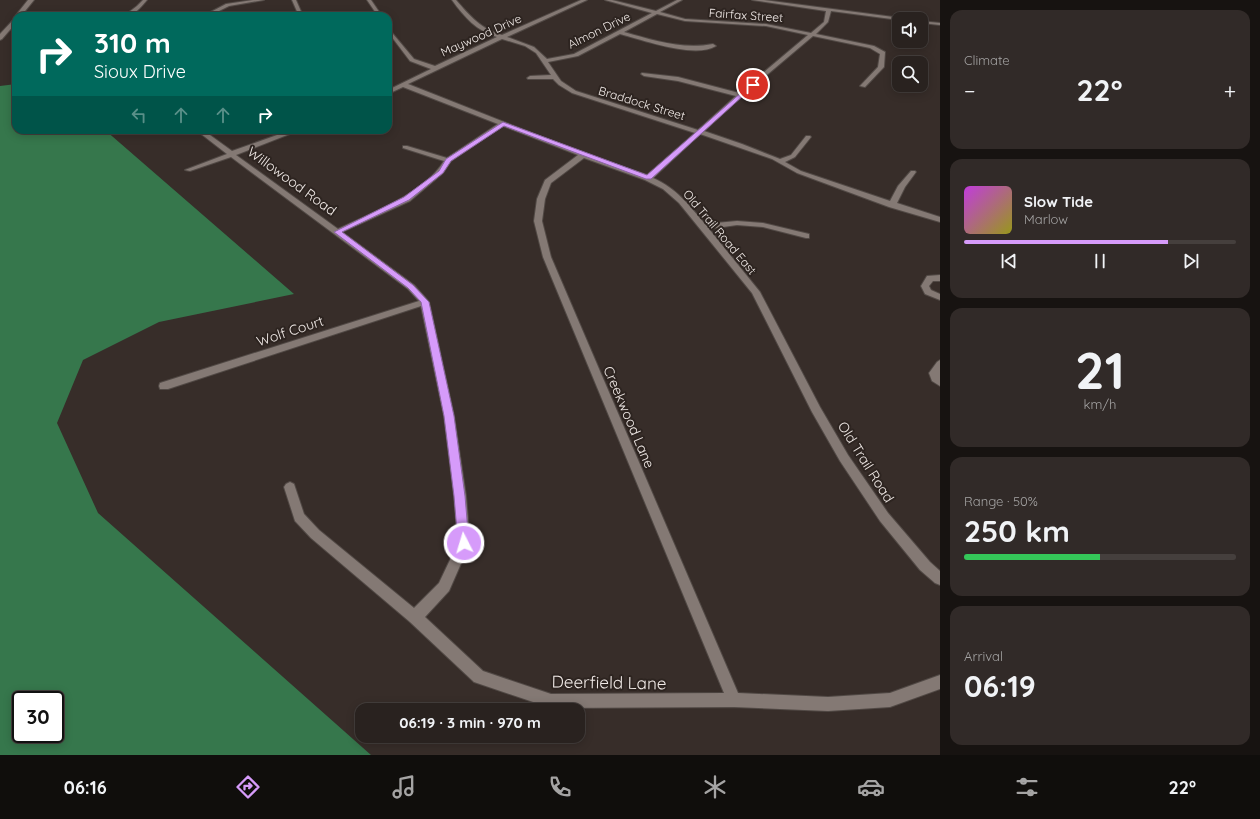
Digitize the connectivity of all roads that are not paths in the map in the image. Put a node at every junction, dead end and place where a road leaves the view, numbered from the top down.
1 (31, 0) edge
2 (145, 0) edge
3 (262, 0) edge
4 (294, 0) edge
5 (369, 0) edge
6 (454, 0) edge
7 (585, 0) edge
8 (607, 0) edge
9 (680, 0) edge
10 (754, 0) edge
11 (829, 10) junction
12 (21, 12) edge
13 (132, 12) edge
14 (214, 12) edge
15 (299, 12) edge
16 (377, 12) edge
17 (656, 13) junction
18 (892, 18) edge
19 (928, 23) edge
20 (940, 24) edge
21 (12, 26) edge
22 (619, 32) junction
23 (392, 33) edge
24 (813, 34) junction
25 (0, 38) edge
26 (502, 38) junction
27 (713, 46) dead end
28 (546, 61) junction
29 (434, 68) junction
30 (644, 74) dead end
31 (554, 77) junction
32 (530, 78) dead end
33 (404, 85) junction
34 (863, 86) dead end
35 (392, 90) edge
36 (740, 95) junction
37 (503, 124) junction
38 (699, 133) junction
39 (204, 134) edge
40 (286, 134) edge
41 (808, 137) dead end
42 (405, 147) dead end
43 (232, 154) junction
44 (583, 154) junction
45 (448, 160) junction
46 (781, 161) junction
47 (188, 170) dead end
48 (913, 172) dead end
49 (648, 178) junction
50 (892, 205) junction
51 (940, 220) edge
52 (704, 227) junction
53 (337, 232) junction
54 (806, 236) dead end
55 (940, 278) edge
56 (940, 297) edge
57 (425, 302) junction
58 (785, 350) joint
59 (940, 364) edge
60 (940, 382) edge
61 (164, 386) dead end
62 (290, 487) dead end
63 (940, 579) edge
64 (415, 616) junction
65 (940, 682) edge
66 (734, 700) junction

1 - 12 street
2 - 13 street
3 - 14 street
4 - 15 street
5 - 16 street
6 - 26 street, Braddock Street
7 - 26 street, Maywood Drive
8 - 17 street, Fairfax Street
9 - 17 street, Almon Drive
10 - 11 street
11 - 18 street
11 - 24 street
17 - 22 street, Almon Drive
17 - 24 street, Fairfax Street
19 - 20 street
21 - 25 street
22 - 27 street
22 - 28 street, Almon Drive
23 - 29 street
24 - 34 street, Fairfax Street
24 - 36 street
26 - 28 street, Braddock Street
26 - 29 street, Maywood Drive
28 - 31 street, Braddock Street
29 - 33 street, Maywood Drive
30 - 36 street
31 - 32 street
31 - 38 street, Braddock Street
33 - 35 street, Maywood Drive
33 - 37 street, Old Trail Road East
36 - 38 street
37 - 44 street, Old Trail Road East
37 - 45 street
38 - 46 street, Braddock Street
38 - 49 street
39 - 43 street, Willowood Road
40 - 43 street
41 - 46 street
42 - 45 street
43 - 47 street
43 - 53 street, Willowood Road
44 - 49 street, Old Trail Road East
44 - 66 street, Creekwood Lane
45 - 53 street
46 - 50 street, Braddock Street
48 - 50 street
49 - 52 street, Old Trail Road East
50 - 51 street, Braddock Street
52 - 54 street
52 - 58 street, Old Trail Road East
53 - 57 street, Willowood Road
55 - 56 street
57 - 61 street, Wolf Court
57 - 64 street
58 - 63 street, Old Trail Road
59 - 60 street
62 - 64 street, Deerfield Lane
64 - 66 street, Deerfield Lane
65 - 66 street, Deerfield Lane

